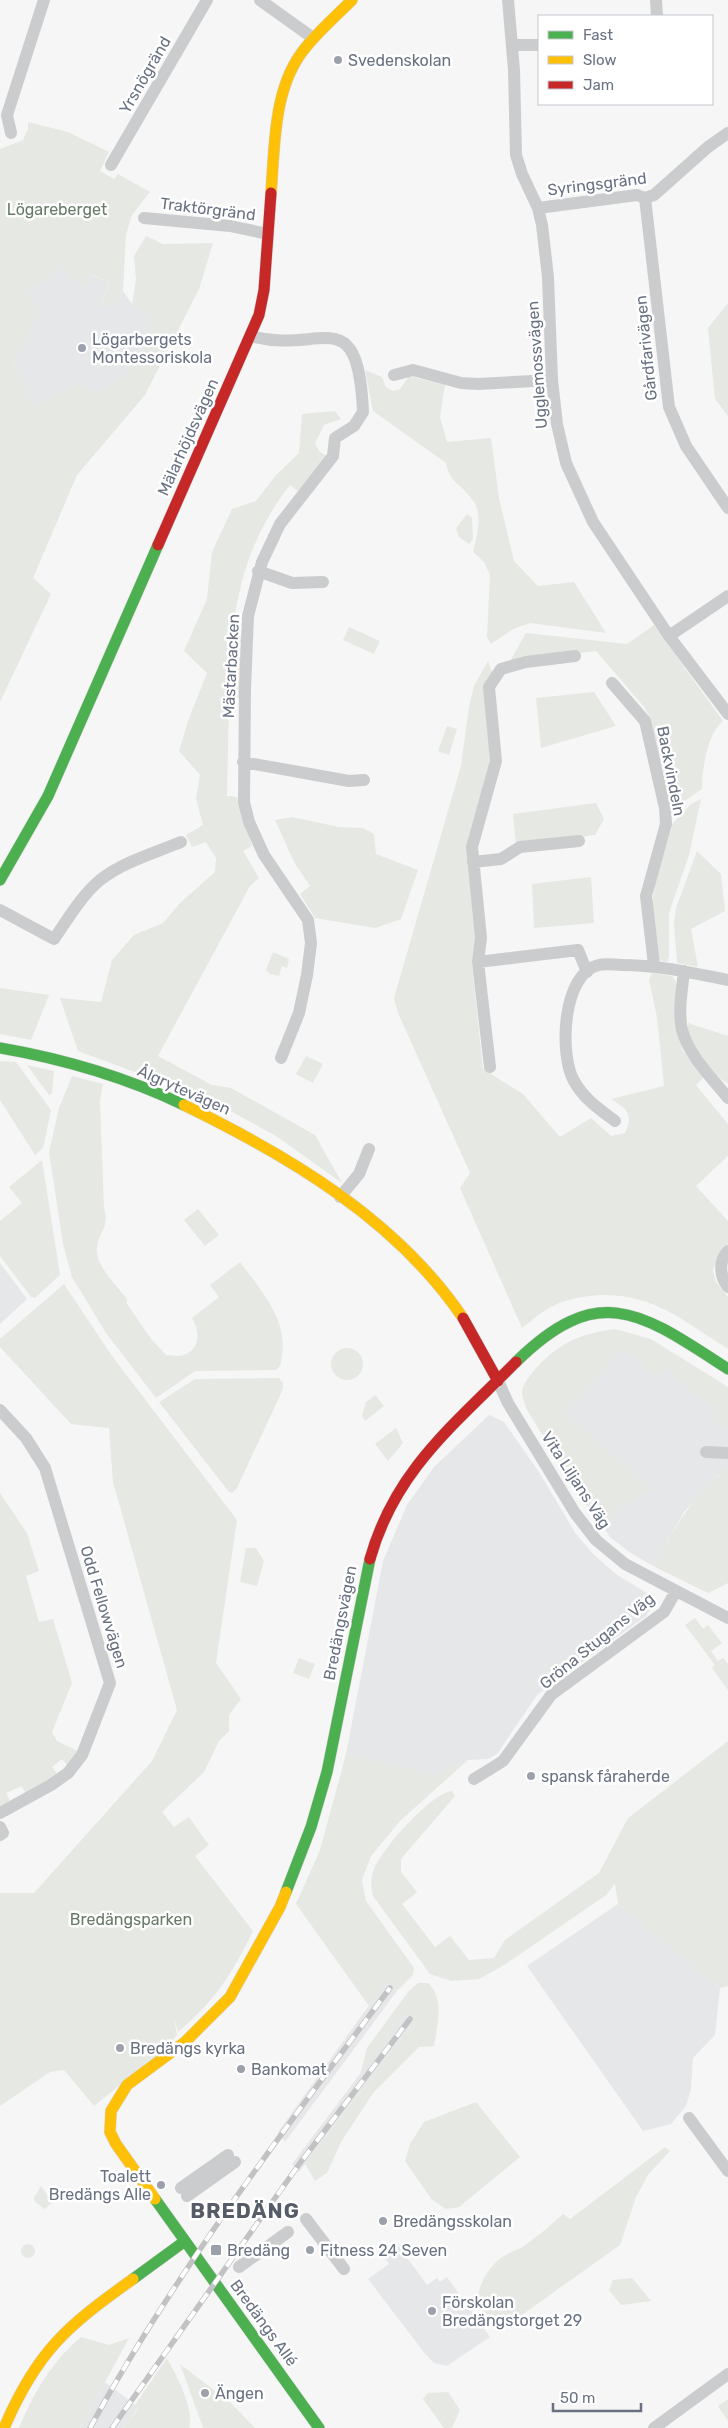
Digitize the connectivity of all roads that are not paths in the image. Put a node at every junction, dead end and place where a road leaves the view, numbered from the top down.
1 (44, 0) edge
2 (206, 0) edge
3 (260, 0) edge
4 (352, 0) edge
5 (508, 0) edge
6 (656, 0) edge
7 (657, 15) edge
8 (313, 38) junction
9 (512, 45) junction
10 (538, 45) edge
11 (11, 132) dead end
12 (728, 133) edge
13 (111, 165) dead end
14 (645, 198) junction
15 (538, 208) junction
16 (144, 218) dead end
17 (268, 234) junction
18 (251, 336) junction
19 (394, 375) dead end
20 (552, 380) junction
21 (728, 508) edge
22 (258, 571) junction
23 (323, 582) dead end
24 (728, 596) edge
25 (668, 636) junction
26 (575, 656) dead end
27 (612, 682) dead end
28 (728, 714) edge
29 (243, 762) junction
30 (364, 780) dead end
31 (181, 842) dead end
32 (579, 842) dead end
33 (473, 862) junction
34 (0, 880) edge
35 (0, 910) edge
36 (478, 962) junction
37 (654, 965) junction
38 (684, 971) junction
39 (587, 972) junction
40 (728, 980) edge
41 (0, 1048) edge
42 (281, 1058) dead end
43 (490, 1067) dead end
44 (722, 1086) edge
45 (728, 1098) edge
46 (614, 1121) dead end
47 (369, 1149) dead end
48 (340, 1197) junction
49 (728, 1251) edge
50 (728, 1287) edge
51 (728, 1369) edge
52 (498, 1381) junction
53 (0, 1410) edge
54 (706, 1452) dead end
55 (728, 1453) edge
56 (676, 1591) junction
57 (728, 1618) edge
58 (474, 1779) dead end
59 (0, 1812) edge
60 (0, 1827) edge
61 (0, 1835) edge
62 (111, 2111) joint
63 (689, 2118) dead end
64 (232, 2158) dead end
65 (728, 2172) edge
66 (184, 2192) dead end
67 (306, 2219) dead end
68 (288, 2232) dead end
69 (185, 2241) junction
70 (239, 2266) dead end
71 (344, 2269) dead end
72 (728, 2374) edge
73 (4, 2428) edge
74 (319, 2428) edge
75 (654, 2428) edge

1 - 11 street
2 - 13 street, Yrsnögränd
3 - 8 street
4 - 8 street, Mälarhöjdsvägen
5 - 9 street, Ugglemossvägen
6 - 7 street
8 - 17 street, Mälarhöjdsvägen
9 - 10 street
9 - 15 street, Ugglemossvägen
12 - 14 street, Syringsgränd
14 - 15 street, Syringsgränd
14 - 21 street, Gårdfarivägen
15 - 20 street, Ugglemossvägen
16 - 17 street, Traktörgränd
17 - 18 street, Mälarhöjdsvägen
18 - 22 street, Mästarbacken
18 - 34 street, Mälarhöjdsvägen
19 - 20 street
20 - 25 street, Ugglemossvägen
22 - 23 street
22 - 29 street, Mästarbacken
24 - 25 street
25 - 28 street, Ugglemossvägen
26 - 33 street
27 - 37 street, Backvindeln
29 - 30 street
29 - 42 street, Mästarbacken
31 - 35 street
32 - 33 street
33 - 36 street
36 - 39 street
36 - 43 street
37 - 38 street
37 - 39 street
38 - 40 street
38 - 44 street
39 - 46 street
41 - 48 street, Ålgrytevägen
44 - 45 street
47 - 48 street
48 - 52 street, Ålgrytevägen
49 - 50 street
51 - 52 street, Bredängsvägen
52 - 56 street, Vita Liljans Väg
52 - 62 street, Bredängsvägen
53 - 59 street, Odd Fellowvägen
54 - 55 street
56 - 57 street, Vita Liljans Väg
56 - 58 street, Gröna Stugans Väg
60 - 61 street
62 - 69 street, Bredängs Allé
63 - 65 street
64 - 66 street
67 - 71 street
68 - 70 street
69 - 73 street
69 - 74 street, Bredängs Allé
72 - 75 street

